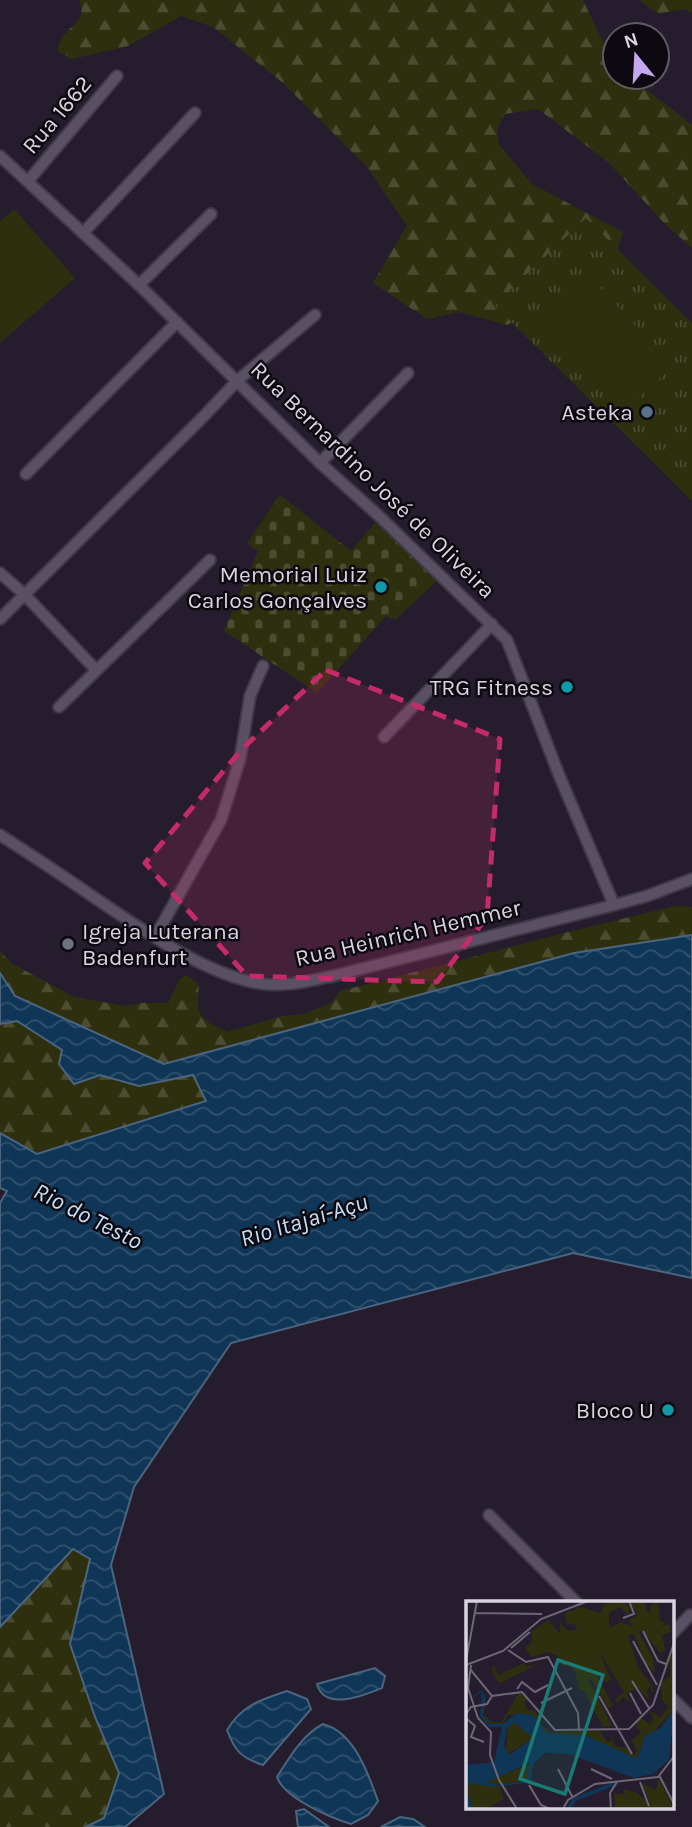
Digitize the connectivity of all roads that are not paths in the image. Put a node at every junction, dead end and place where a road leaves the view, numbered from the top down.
1 (117, 76) dead end
2 (195, 113) dead end
3 (0, 156) edge
4 (28, 181) junction
5 (211, 214) dead end
6 (83, 233) junction
7 (139, 285) junction
8 (315, 315) dead end
9 (177, 322) junction
10 (408, 373) dead end
11 (238, 380) junction
12 (320, 463) junction
13 (26, 474) dead end
14 (210, 560) dead end
15 (0, 573) edge
16 (24, 594) junction
17 (0, 618) edge
18 (492, 624) junction
19 (262, 666) dead end
20 (96, 670) junction
21 (59, 707) dead end
22 (384, 737) dead end
23 (0, 835) edge
24 (692, 879) edge
25 (614, 905) junction
26 (155, 937) junction
27 (489, 1514) dead end
28 (575, 1601) edge
29 (690, 1615) dead end
30 (674, 1632) edge
31 (674, 1700) edge
32 (692, 1718) edge

1 - 4 street, Rua 1662
2 - 6 street
3 - 4 street, Rua Bernardino José de Oliveira
4 - 6 street, Rua Bernardino José de Oliveira
5 - 7 street
6 - 7 street, Rua Bernardino José de Oliveira
7 - 9 street, Rua Bernardino José de Oliveira
8 - 11 street
9 - 11 street, Rua Bernardino José de Oliveira
9 - 13 street
10 - 12 street
11 - 12 street, Rua Bernardino José de Oliveira
11 - 16 street
12 - 18 street, Rua Bernardino José de Oliveira
14 - 20 street
15 - 16 street
16 - 17 street
16 - 20 street
18 - 22 street
18 - 25 street, Rua Bernardino José de Oliveira
19 - 26 street
20 - 21 street
23 - 26 street, Rua Heinrich Hemmer
24 - 25 street, Rua Heinrich Hemmer
25 - 26 street, Rua Heinrich Hemmer
27 - 28 street
29 - 30 street
31 - 32 street

